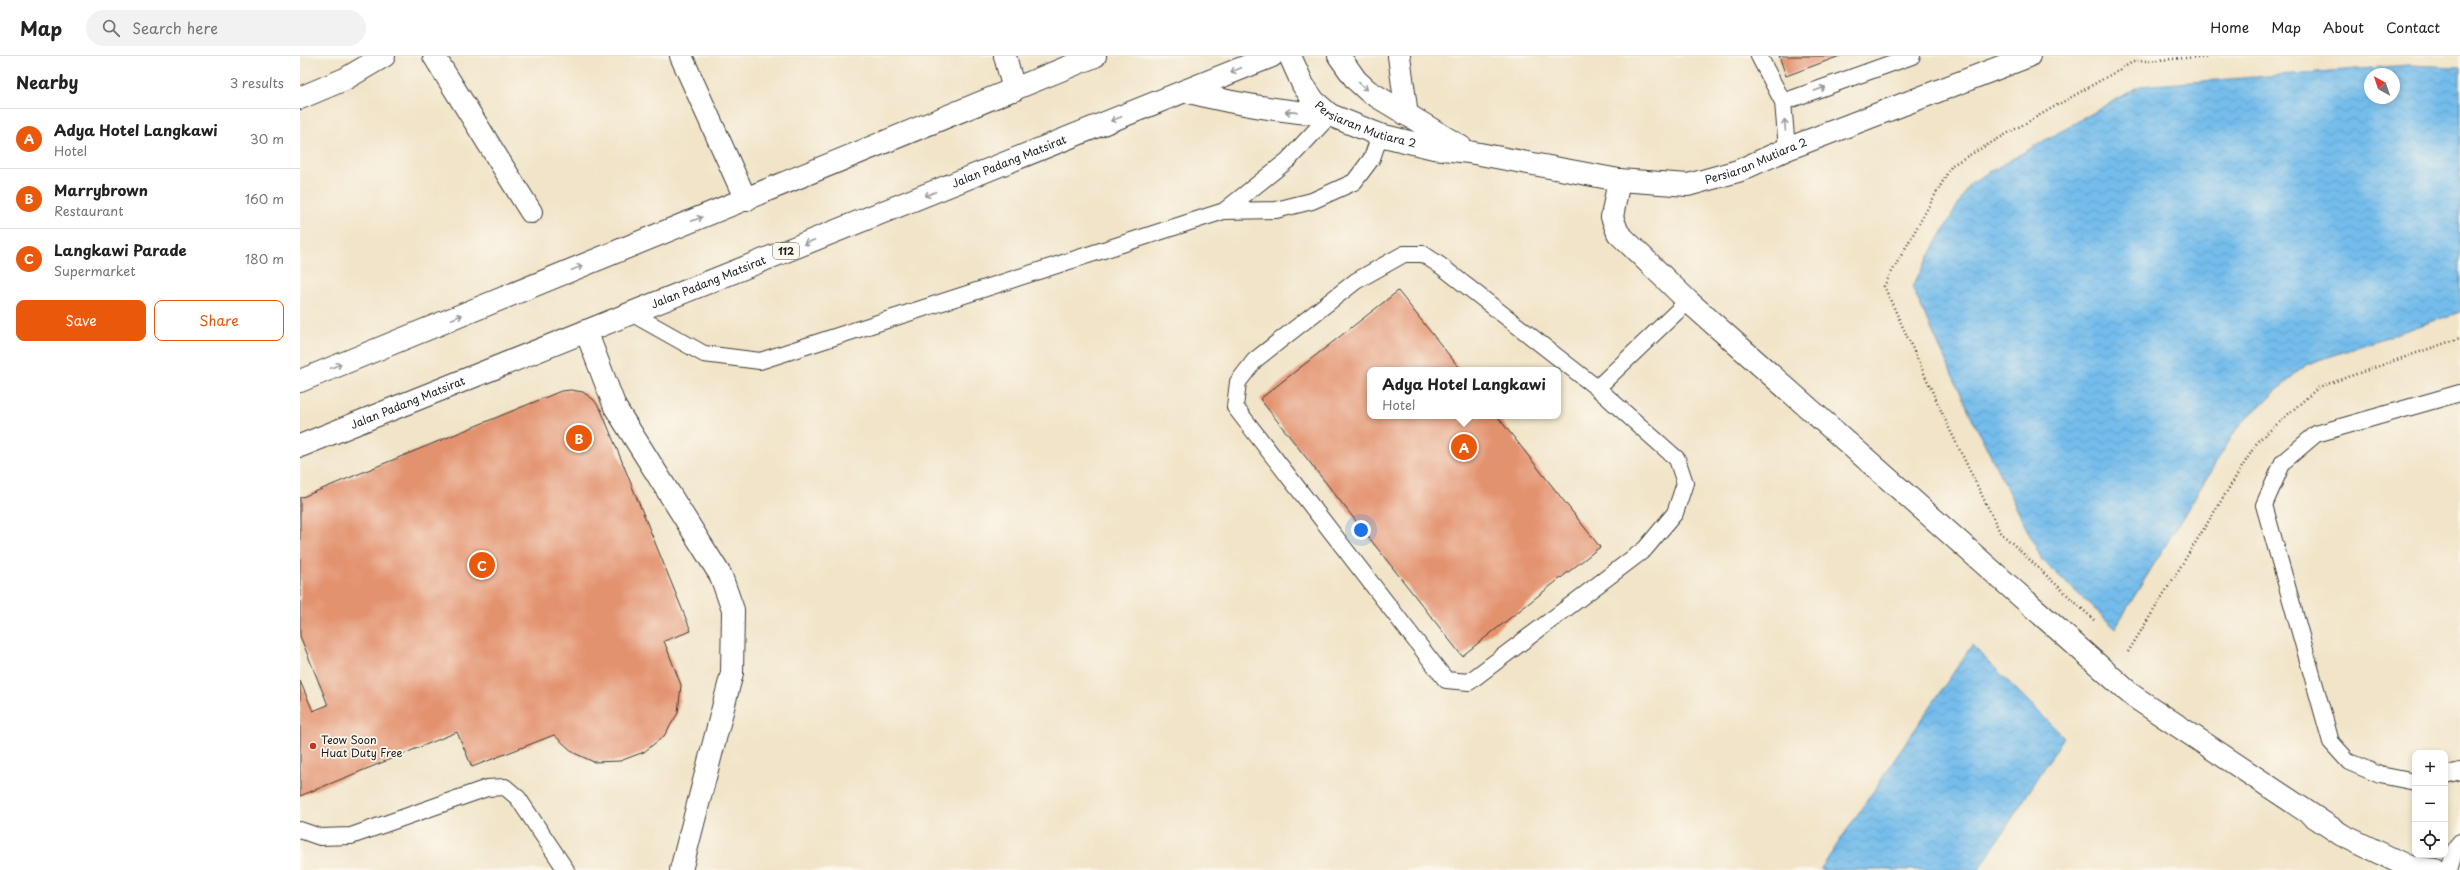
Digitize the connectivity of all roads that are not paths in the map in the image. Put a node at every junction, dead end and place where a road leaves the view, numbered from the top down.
1 (384, 56) edge
2 (434, 56) edge
3 (681, 56) edge
4 (1005, 56) edge
5 (1096, 56) edge
6 (1272, 56) edge
7 (1290, 56) edge
8 (1339, 56) edge
9 (1398, 56) edge
10 (1759, 56) edge
11 (1912, 56) edge
12 (2029, 56) edge
13 (1014, 90) junction
14 (1185, 91) junction
15 (300, 98) edge
16 (1783, 102) junction
17 (1330, 115) junction
18 (1407, 115) junction
19 (1380, 135) junction
20 (1787, 149) junction
21 (1469, 152) junction
22 (1619, 180) junction
23 (746, 200) junction
24 (1224, 211) junction
25 (531, 212) dead end
26 (1688, 301) junction
27 (631, 313) junction
28 (586, 331) junction
29 (300, 381) edge
30 (1597, 388) junction
31 (2460, 392) edge
32 (300, 446) edge
33 (2460, 771) edge
34 (2448, 774) edge
35 (2412, 781) edge
36 (300, 830) edge
37 (2460, 842) edge
38 (566, 870) edge
39 (681, 870) edge
40 (2435, 870) edge
41 (2449, 870) edge

1 - 15 street
2 - 25 street
3 - 23 street
4 - 13 street
5 - 13 street
6 -> 14 street, Jalan Padang Matsirat / 112
7 - 17 street, Persiaran Mutiara 2
8 -> 18 street, Persiaran Mutiara 2
9 - 18 street
10 - 16 lane
16 -> 11 lane
12 - 20 street, Persiaran Mutiara 2
13 - 23 street
17 -> 14 street
14 -> 27 street, Jalan Padang Matsirat / 112
20 -> 16 lane
17 - 19 street, Persiaran Mutiara 2
17 - 24 lane
18 - 21 street, Persiaran Mutiara 2
19 - 21 street, Persiaran Mutiara 2
19 - 24 lane
20 - 22 street, Persiaran Mutiara 2
21 - 22 street, Persiaran Mutiara 2
22 - 26 street
29 -> 23 street
24 - 27 lane
26 - 30 lane
26 - 40 street
27 - 28 street, Jalan Padang Matsirat / 112
28 - 32 street, Jalan Padang Matsirat / 112
28 - 39 street
30 - 30 lane
31 - 35 lane
33 - 34 lane
36 - 38 lane
37 - 41 lane

